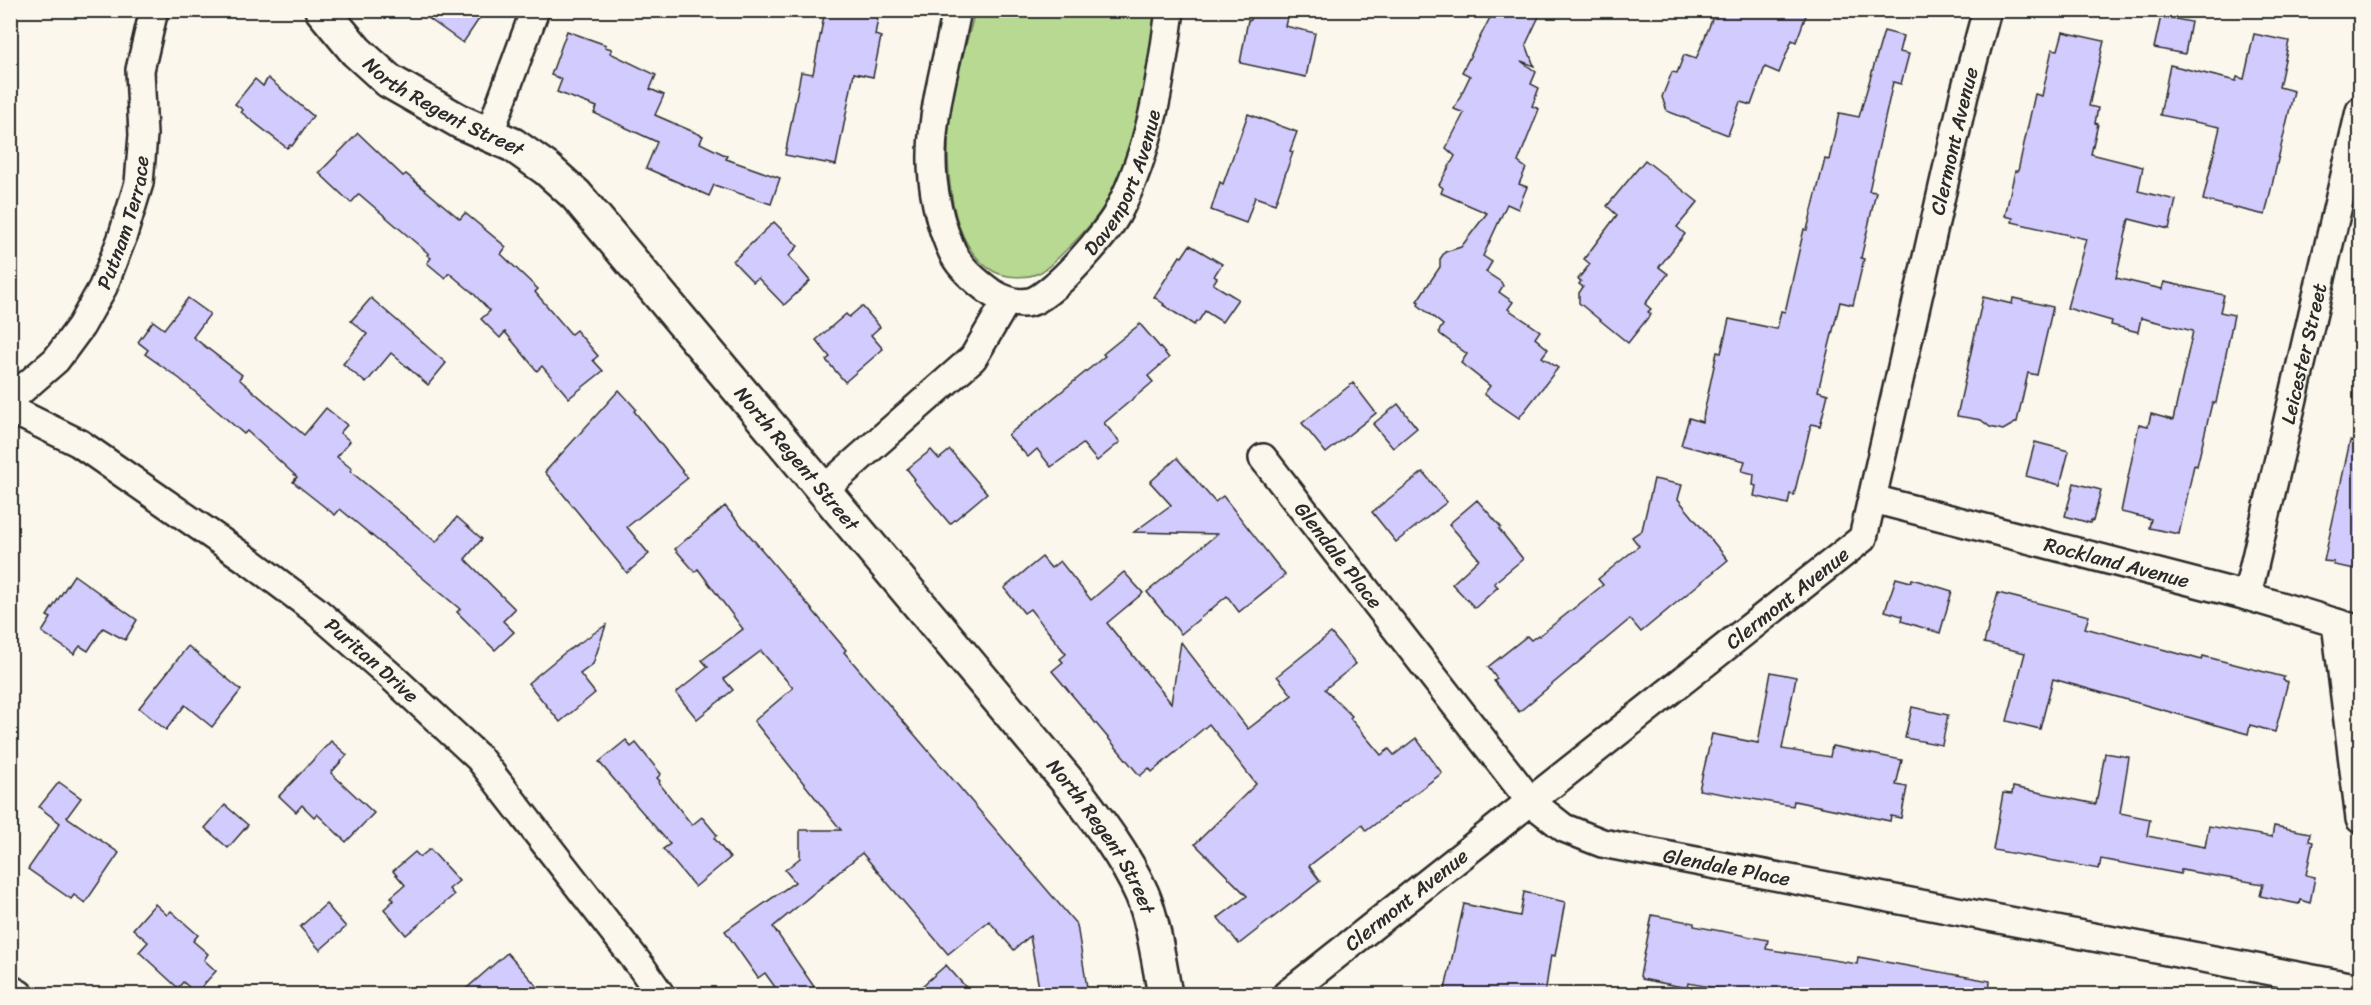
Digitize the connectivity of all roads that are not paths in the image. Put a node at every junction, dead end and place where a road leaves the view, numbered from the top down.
1 (154, 10) edge
2 (322, 10) edge
3 (535, 10) edge
4 (957, 10) edge
5 (1170, 10) edge
6 (1987, 10) edge
7 (2361, 111) edge
8 (489, 135) junction
9 (1006, 302) junction
10 (10, 400) edge
11 (10, 409) edge
12 (1263, 458) dead end
13 (822, 491) junction
14 (1873, 499) junction
15 (2247, 596) junction
16 (2348, 627) edge
17 (1531, 802) junction
18 (2361, 819) edge
19 (2361, 988) edge
20 (10, 989) edge
21 (19, 994) edge
22 (660, 994) edge
23 (1164, 994) edge
24 (1287, 994) edge

1 - 10 street, Putnam Terrace
2 - 8 street, North Regent Street
3 - 8 street
4 - 9 street
5 - 9 street, Davenport Avenue
6 - 14 street, Clermont Avenue
7 - 15 street, Leicester Street
8 - 13 street, North Regent Street
9 - 13 street
11 - 22 street, Puritan Drive
12 - 17 street, Glendale Place
13 - 23 street, North Regent Street
14 - 15 street, Rockland Avenue
14 - 17 street, Clermont Avenue
15 - 16 street, Rockland Avenue
16 - 18 street
17 - 19 street, Glendale Place
17 - 24 street, Clermont Avenue
20 - 21 street

